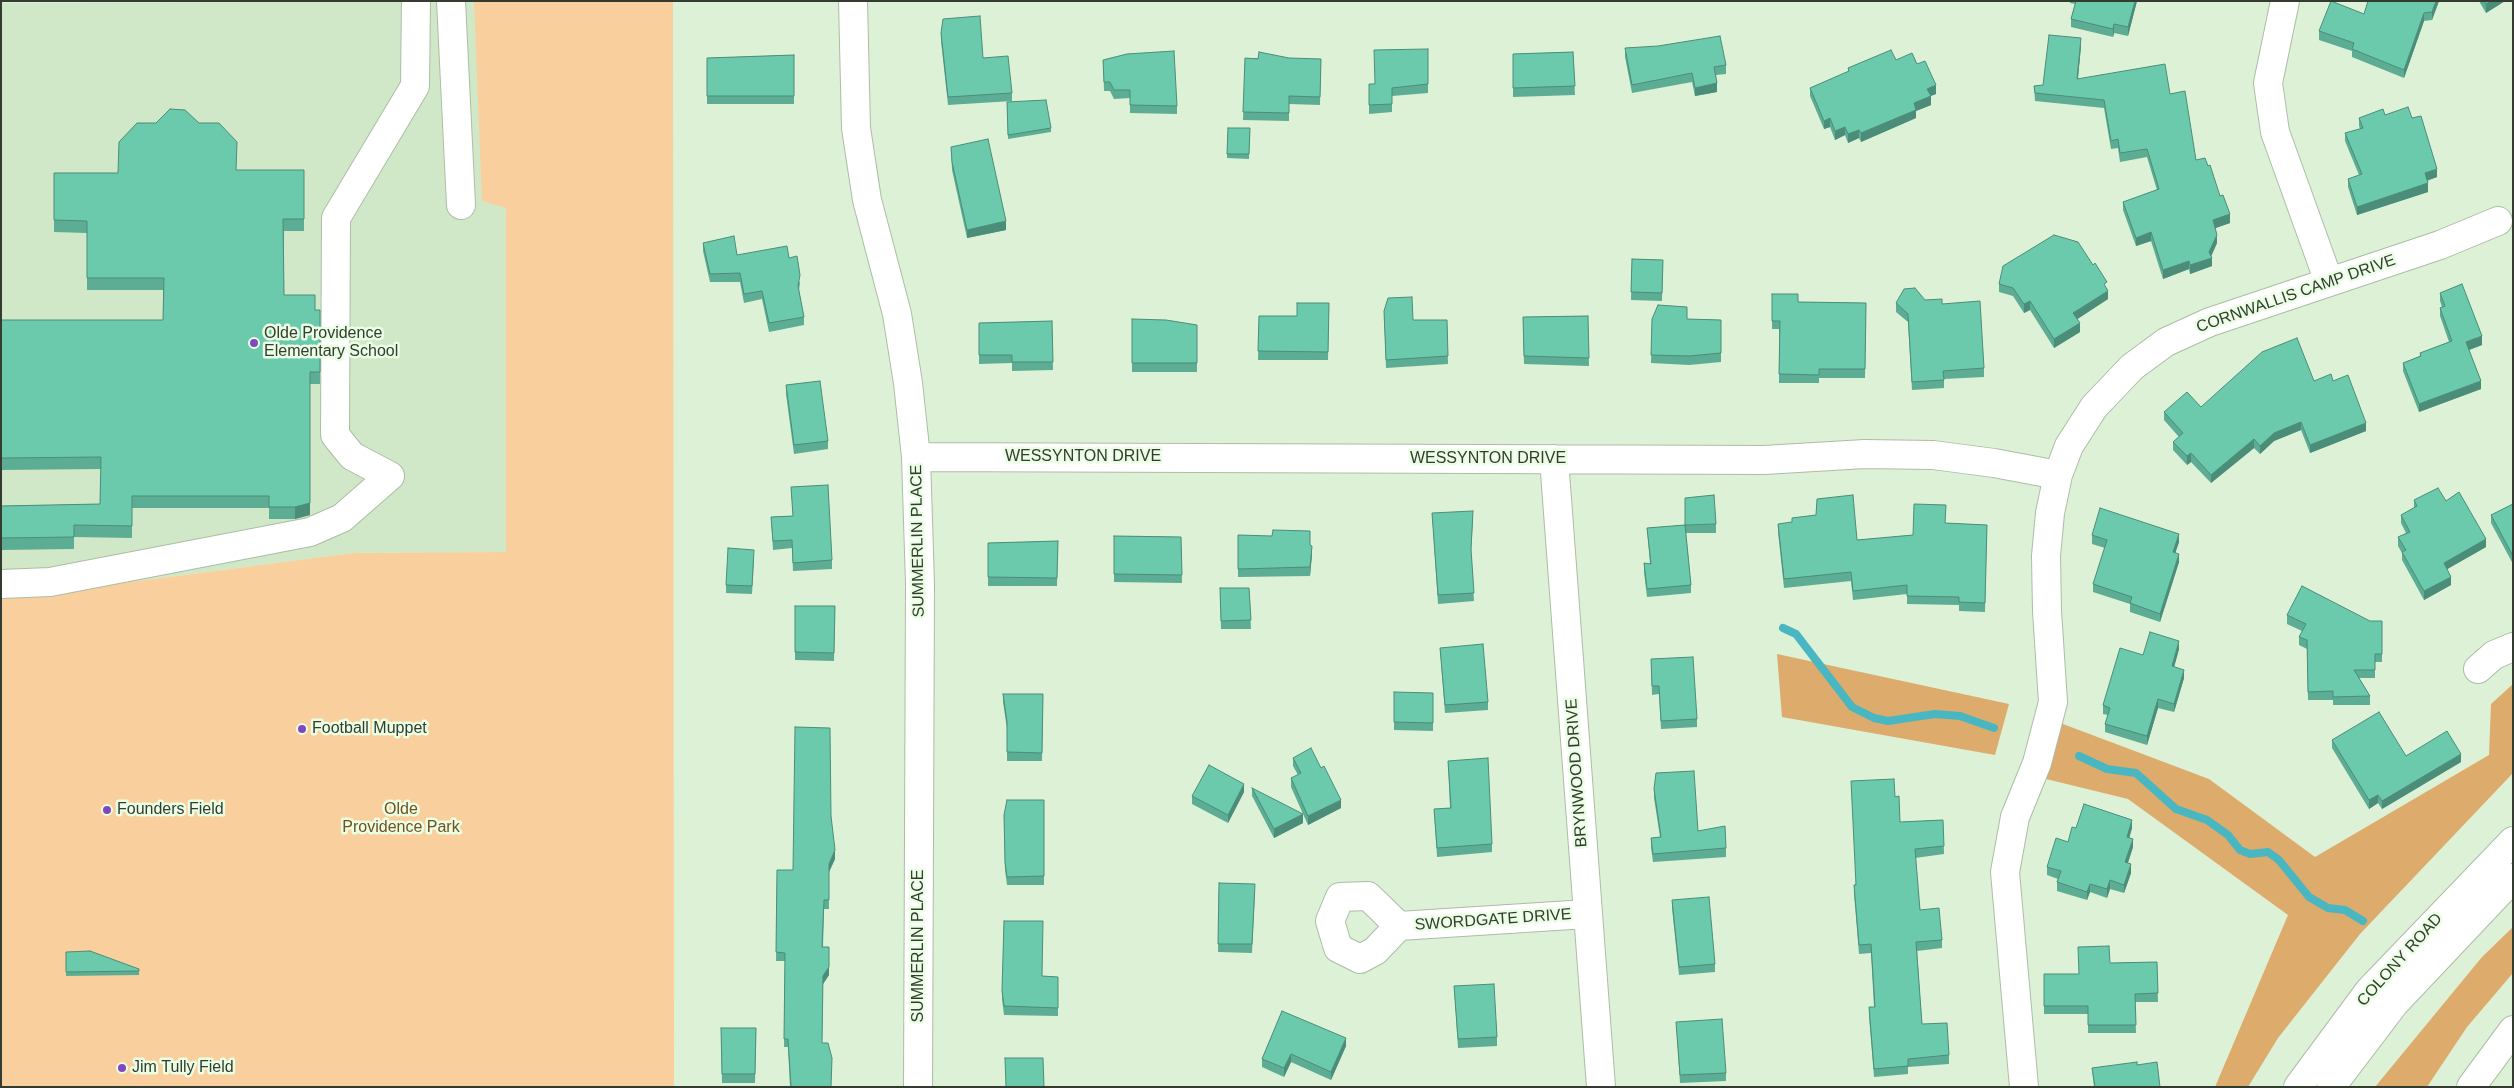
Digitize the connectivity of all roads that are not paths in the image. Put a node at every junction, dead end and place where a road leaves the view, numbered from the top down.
1 (416, 1) edge
2 (451, 1) edge
3 (853, 1) edge
4 (2285, 1) edge
5 (461, 205) dead end
6 (2498, 221) dead end
7 (2329, 282) junction
8 (916, 457) junction
9 (1554, 460) junction
10 (2058, 475) junction
11 (1, 584) edge
12 (2513, 647) edge
13 (2478, 669) dead end
14 (2513, 841) edge
15 (2513, 878) edge
16 (1587, 914) junction
17 (1399, 926) dead end
18 (2513, 1030) edge
19 (918, 1087) edge
20 (1601, 1087) edge
21 (2024, 1087) edge
22 (2298, 1087) edge
23 (2331, 1087) edge
24 (2471, 1087) edge

1 - 11 street
2 - 5 street
3 - 8 street, SUMMERLIN PLACE
4 - 7 street
6 - 7 street, CORNWALLIS CAMP DRIVE
7 - 10 street, CORNWALLIS CAMP DRIVE
8 - 9 street, WESSYNTON DRIVE
8 - 19 street, SUMMERLIN PLACE
9 - 10 street, WESSYNTON DRIVE
9 - 16 street, BRYNWOOD DRIVE
10 - 21 street, CORNWALLIS CAMP DRIVE
12 - 13 street
14 - 22 street, COLONY ROAD
15 - 23 street, COLONY ROAD
16 - 17 street, SWORDGATE DRIVE
16 - 20 street, BRYNWOOD DRIVE
18 - 24 street

